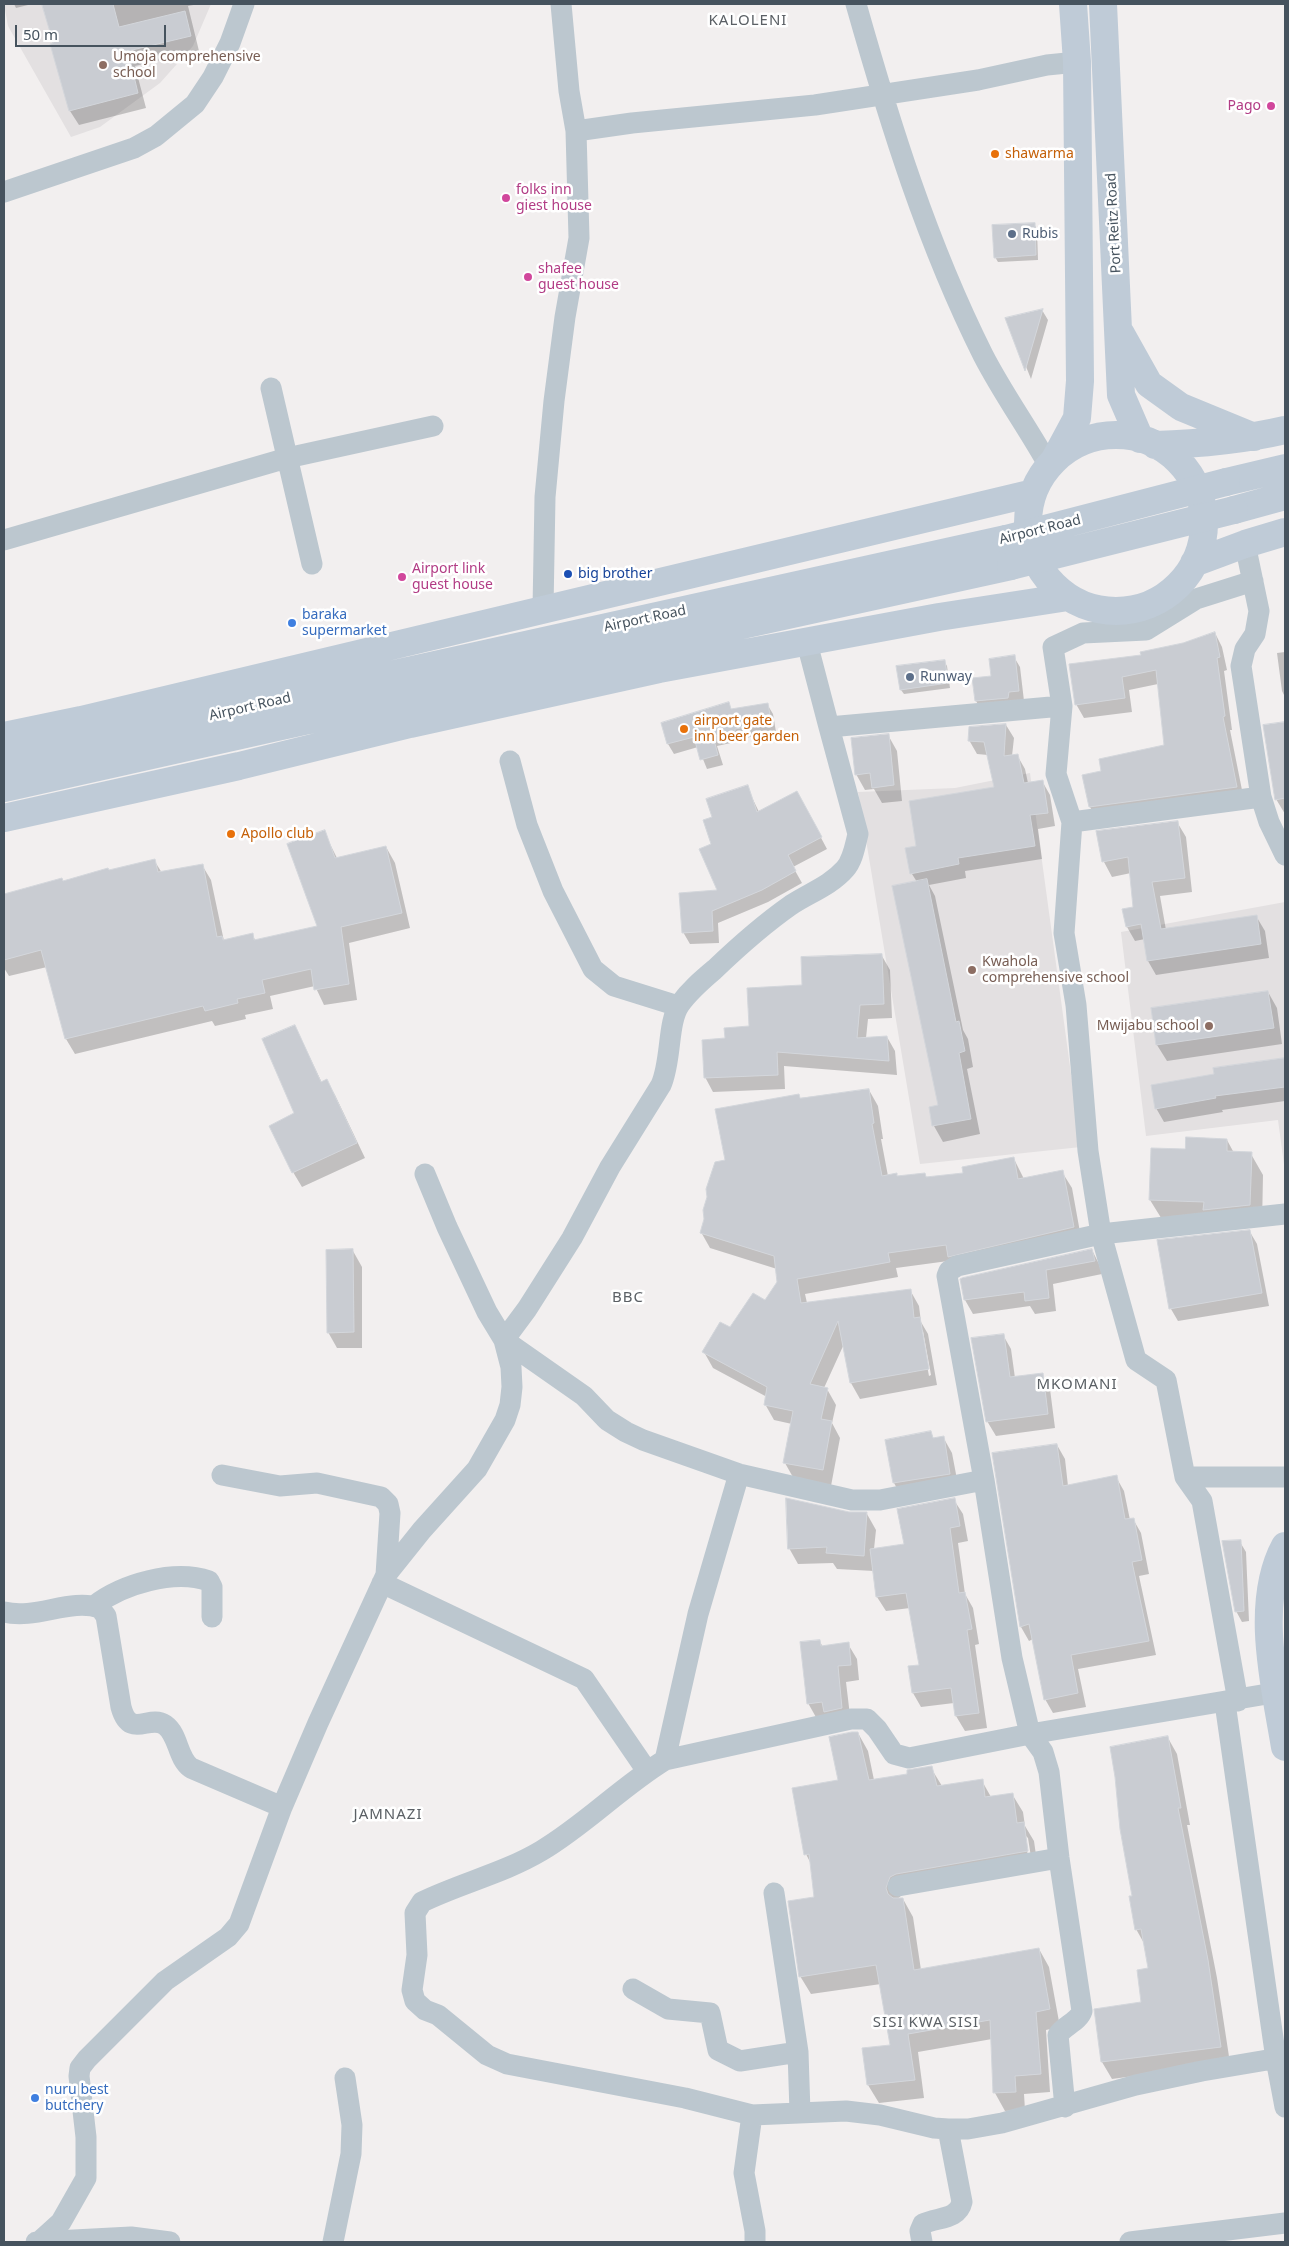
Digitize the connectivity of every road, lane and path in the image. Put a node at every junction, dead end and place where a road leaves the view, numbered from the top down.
1 (244, 4) edge
2 (561, 4) edge
3 (856, 4) edge
4 (1073, 4) edge
5 (1103, 4) edge
6 (1077, 62) junction
7 (882, 95) junction
8 (576, 131) junction
9 (4, 192) edge
10 (1119, 330) junction
11 (271, 388) dead end
12 (433, 426) dead end
13 (1285, 430) edge
14 (1254, 438) junction
15 (1148, 442) junction
16 (287, 458) junction
17 (1052, 463) junction
18 (1285, 468) edge
19 (1033, 493) junction
20 (1285, 496) edge
21 (1285, 532) edge
22 (4, 540) edge
23 (1245, 544) junction
24 (1194, 563) junction
25 (312, 564) dead end
26 (1253, 581) junction
27 (1068, 597) junction
28 (543, 609) junction
29 (807, 643) junction
30 (1062, 706) junction
31 (270, 715) junction
32 (829, 727) junction
33 (4, 736) edge
34 (510, 761) dead end
35 (4, 763) edge
36 (4, 788) edge
37 (1261, 797) junction
38 (4, 818) edge
39 (1072, 822) junction
40 (1285, 855) edge
41 (678, 1006) junction
42 (425, 1174) dead end
43 (1285, 1214) edge
44 (1101, 1234) junction
45 (504, 1340) junction
46 (739, 1474) junction
47 (222, 1476) dead end
48 (1185, 1477) junction
49 (1285, 1477) edge
50 (984, 1480) junction
51 (1285, 1546) edge
52 (384, 1579) junction
53 (94, 1606) junction
54 (4, 1612) edge
55 (212, 1617) dead end
56 (1281, 1692) edge
57 (1231, 1702) junction
58 (1030, 1734) junction
59 (1285, 1747) edge
60 (656, 1766) junction
61 (282, 1807) junction
62 (1058, 1858) junction
63 (898, 1886) dead end
64 (774, 1893) dead end
65 (633, 1989) dead end
66 (798, 2052) junction
67 (1281, 2058) edge
68 (345, 2078) dead end
69 (1065, 2107) junction
70 (1285, 2107) edge
71 (800, 2112) junction
72 (752, 2116) junction
73 (948, 2129) junction
74 (1285, 2223) edge
75 (37, 2242) edge
76 (170, 2242) edge
77 (333, 2242) edge
78 (754, 2242) edge
79 (922, 2242) edge
80 (1130, 2242) edge

1 - 9 street
2 - 8 street
3 - 7 street
4 - 6 main road
5 - 10 main road, Port Reitz Road
6 - 7 street
6 - 17 main road
7 - 8 street
7 - 17 street
8 - 28 street
10 - 14 main road
10 - 15 main road, Port Reitz Road
11 - 16 street
12 - 16 street
13 - 14 main road
14 - 15 main road
15 - 17 main road
15 - 24 main road
16 - 22 street
16 - 25 street
17 - 19 main road
18 - 31 main road, Airport Road, bridge
19 - 27 main road
19 - 28 main road
20 - 31 main road, Airport Road, bridge
21 - 23 main road
23 - 24 main road
23 - 26 street
24 - 27 main road
26 - 30 street
26 - 37 street
27 - 29 main road
28 - 33 main road
29 - 32 street
29 - 38 main road
30 - 32 street
30 - 39 street
31 - 35 main road, Airport Road
31 - 36 main road, Airport Road
32 - 41 street
34 - 41 street
37 - 39 street
37 - 40 street
39 - 44 street
41 - 45 street
42 - 45 street
43 - 44 street
44 - 48 street
44 - 50 street
45 - 46 street
45 - 52 street
46 - 50 street
46 - 60 street
47 - 52 street
48 - 49 street
48 - 57 street
50 - 58 street
51 - 56 main road
52 - 60 street
52 - 61 street
53 - 54 street
53 - 55 street
53 - 61 street
56 - 57 street
56 - 59 main road
57 - 58 street
57 - 67 street
58 - 60 street
58 - 62 street
60 - 72 street
61 - 75 street
62 - 63 street
62 - 69 street
64 - 66 street
65 - 66 street
66 - 71 street
67 - 69 street
67 - 70 street
68 - 77 street
69 - 73 street
71 - 72 street
71 - 73 street
72 - 78 street
73 - 79 street
74 - 80 street
75 - 76 street

